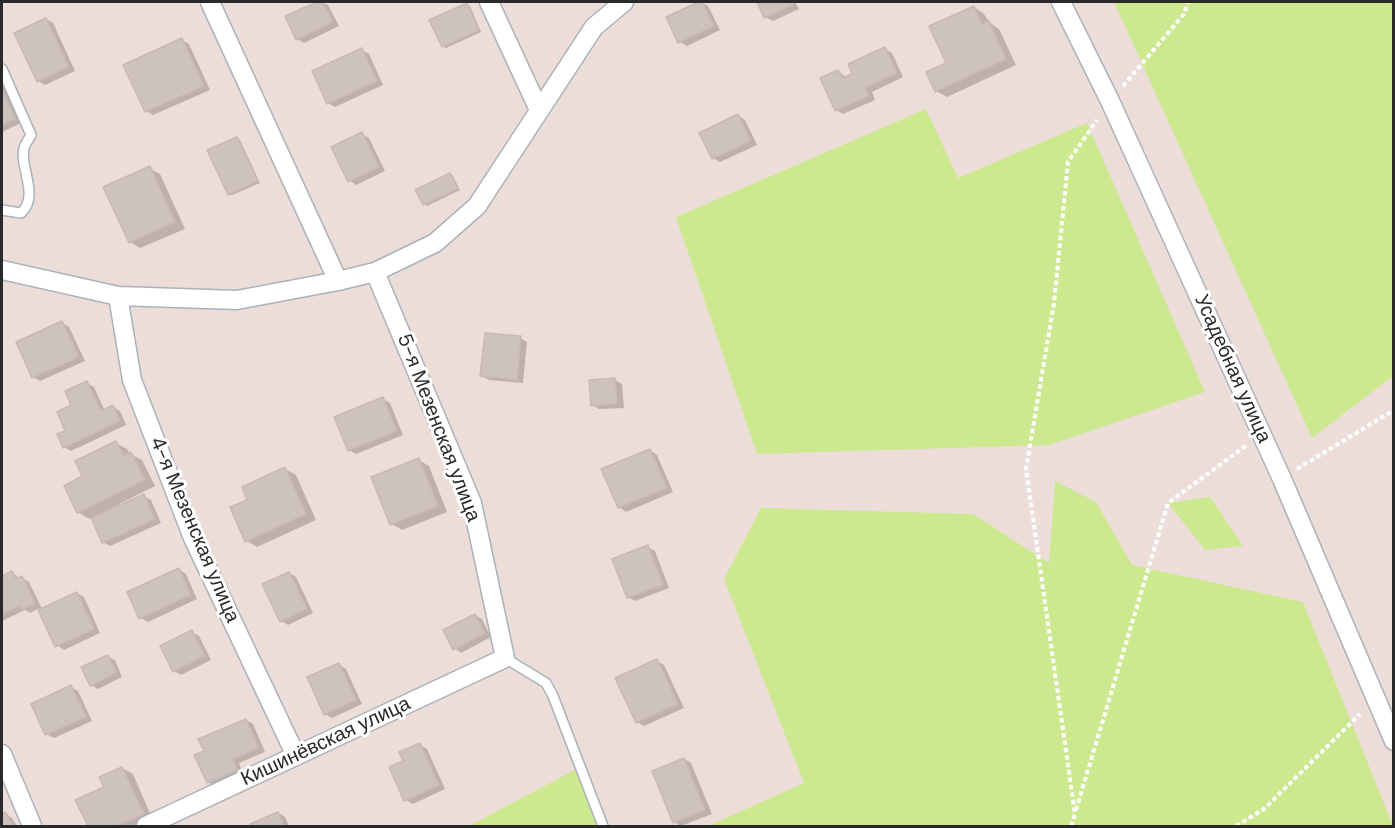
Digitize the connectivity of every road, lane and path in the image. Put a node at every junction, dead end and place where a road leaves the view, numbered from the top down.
1 (210, 2) edge
2 (489, 2) edge
3 (624, 2) edge
4 (1061, 2) edge
5 (1188, 2) edge
6 (2, 69) edge
7 (1110, 101) junction
8 (539, 110) junction
9 (2, 210) edge
10 (2, 270) edge
11 (375, 272) junction
12 (338, 281) junction
13 (118, 296) junction
14 (1394, 410) edge
15 (1261, 434) junction
16 (1282, 479) junction
17 (505, 658) junction
18 (1376, 699) junction
19 (1394, 741) edge
20 (2, 754) edge
21 (296, 756) junction
22 (1075, 814) junction
23 (32, 826) edge
24 (146, 826) edge
25 (603, 826) edge
26 (1071, 826) edge
27 (1236, 826) edge

1 - 12 street
2 - 8 street
3 - 8 street
4 - 7 street, Усадебная улица
5 - 7 path
6 - 9 lane
7 - 15 street, Усадебная улица
7 - 22 path
8 - 11 street
10 - 13 street
11 - 12 street
11 - 17 street, 5-я Мезенская улица
12 - 13 street
13 - 21 street, 4-я Мезенская улица
14 - 16 path
15 - 16 street, Усадебная улица
15 - 22 path
16 - 18 street, Усадебная улица
17 - 21 street, Кишинёвская улица
17 - 25 lane
18 - 19 street, Усадебная улица
18 - 27 path
20 - 23 street
21 - 24 street, Кишинёвская улица
22 - 26 path

